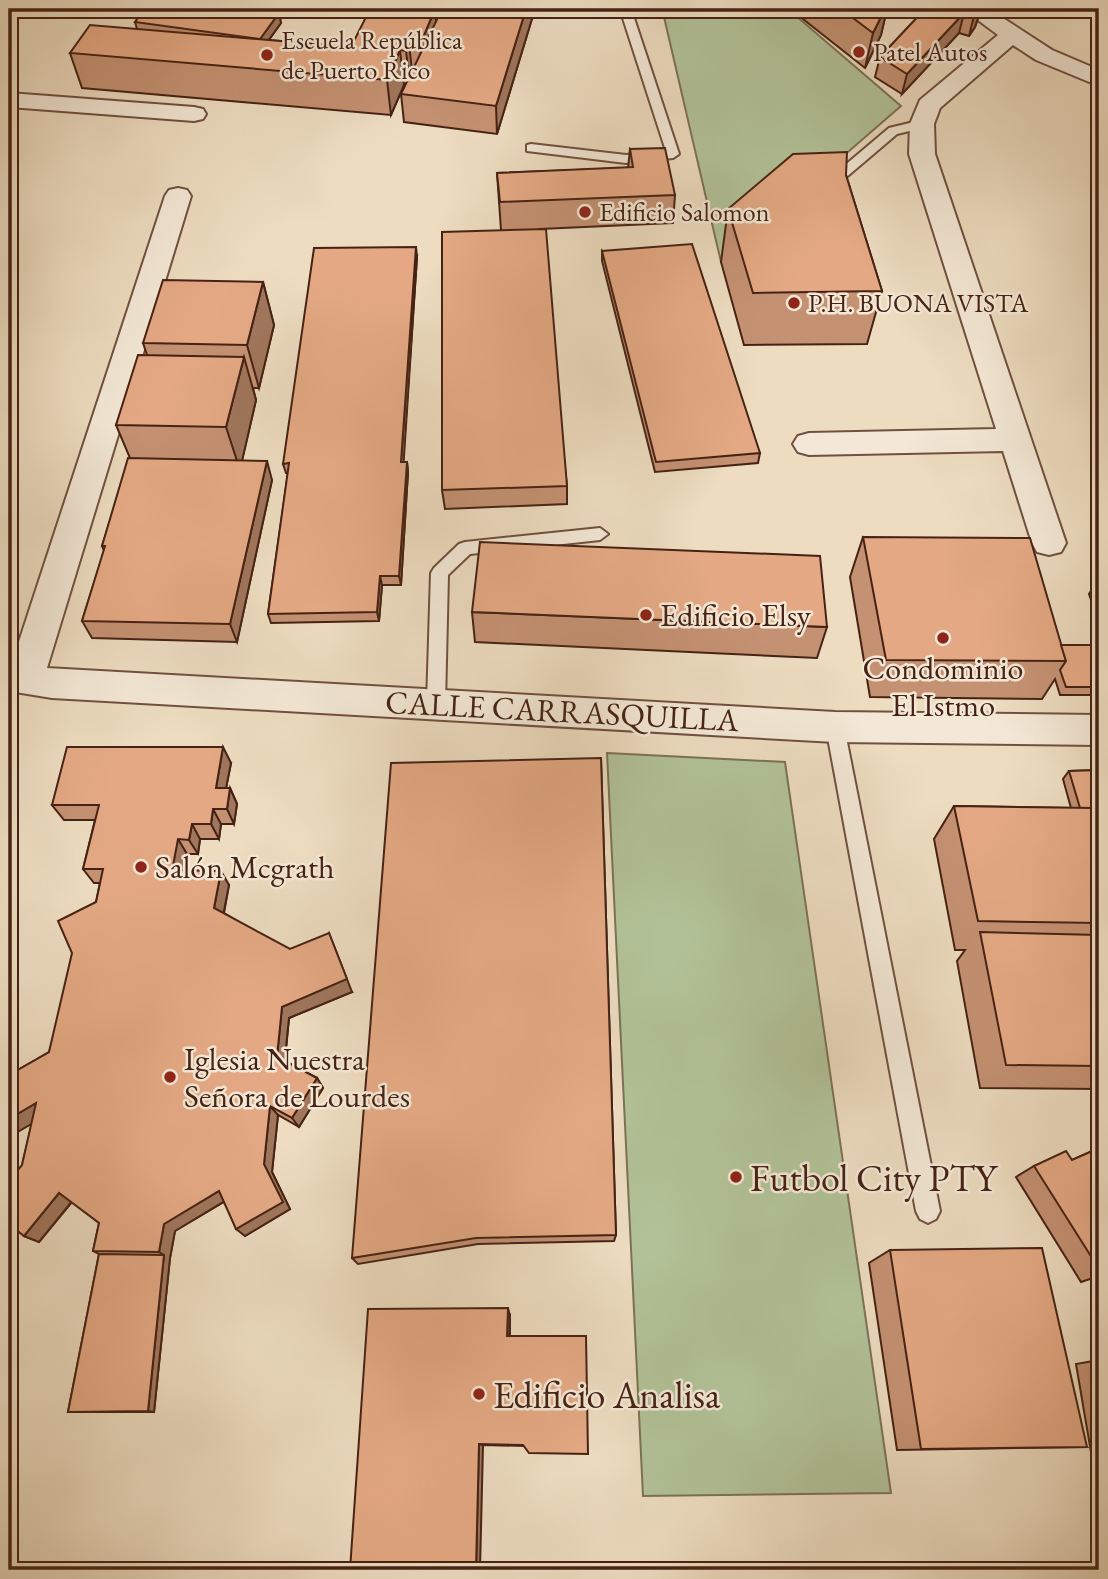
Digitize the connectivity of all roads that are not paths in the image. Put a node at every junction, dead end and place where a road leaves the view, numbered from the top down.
1 (625, 9) edge
2 (974, 9) edge
3 (1011, 35) junction
4 (1099, 79) edge
5 (9, 100) edge
6 (194, 114) dead end
7 (922, 124) junction
8 (531, 148) dead end
9 (819, 194) edge
10 (178, 196) dead end
11 (1016, 440) junction
12 (809, 443) dead end
13 (600, 534) dead end
14 (1049, 543) dead end
15 (17, 678) edge
16 (436, 704) junction
17 (835, 727) junction
18 (1099, 730) edge
19 (928, 1211) dead end

1 - 8 lane
2 - 3 street
3 - 4 street
3 - 7 street
5 - 6 street
7 - 9 lane
7 - 11 street
10 - 15 street, CALLE CARRASQUILLA
11 - 12 street
11 - 14 street
13 - 16 lane
15 - 16 street, CALLE CARRASQUILLA
16 - 17 street, CALLE CARRASQUILLA
17 - 18 street, CALLE CARRASQUILLA
17 - 19 lane

